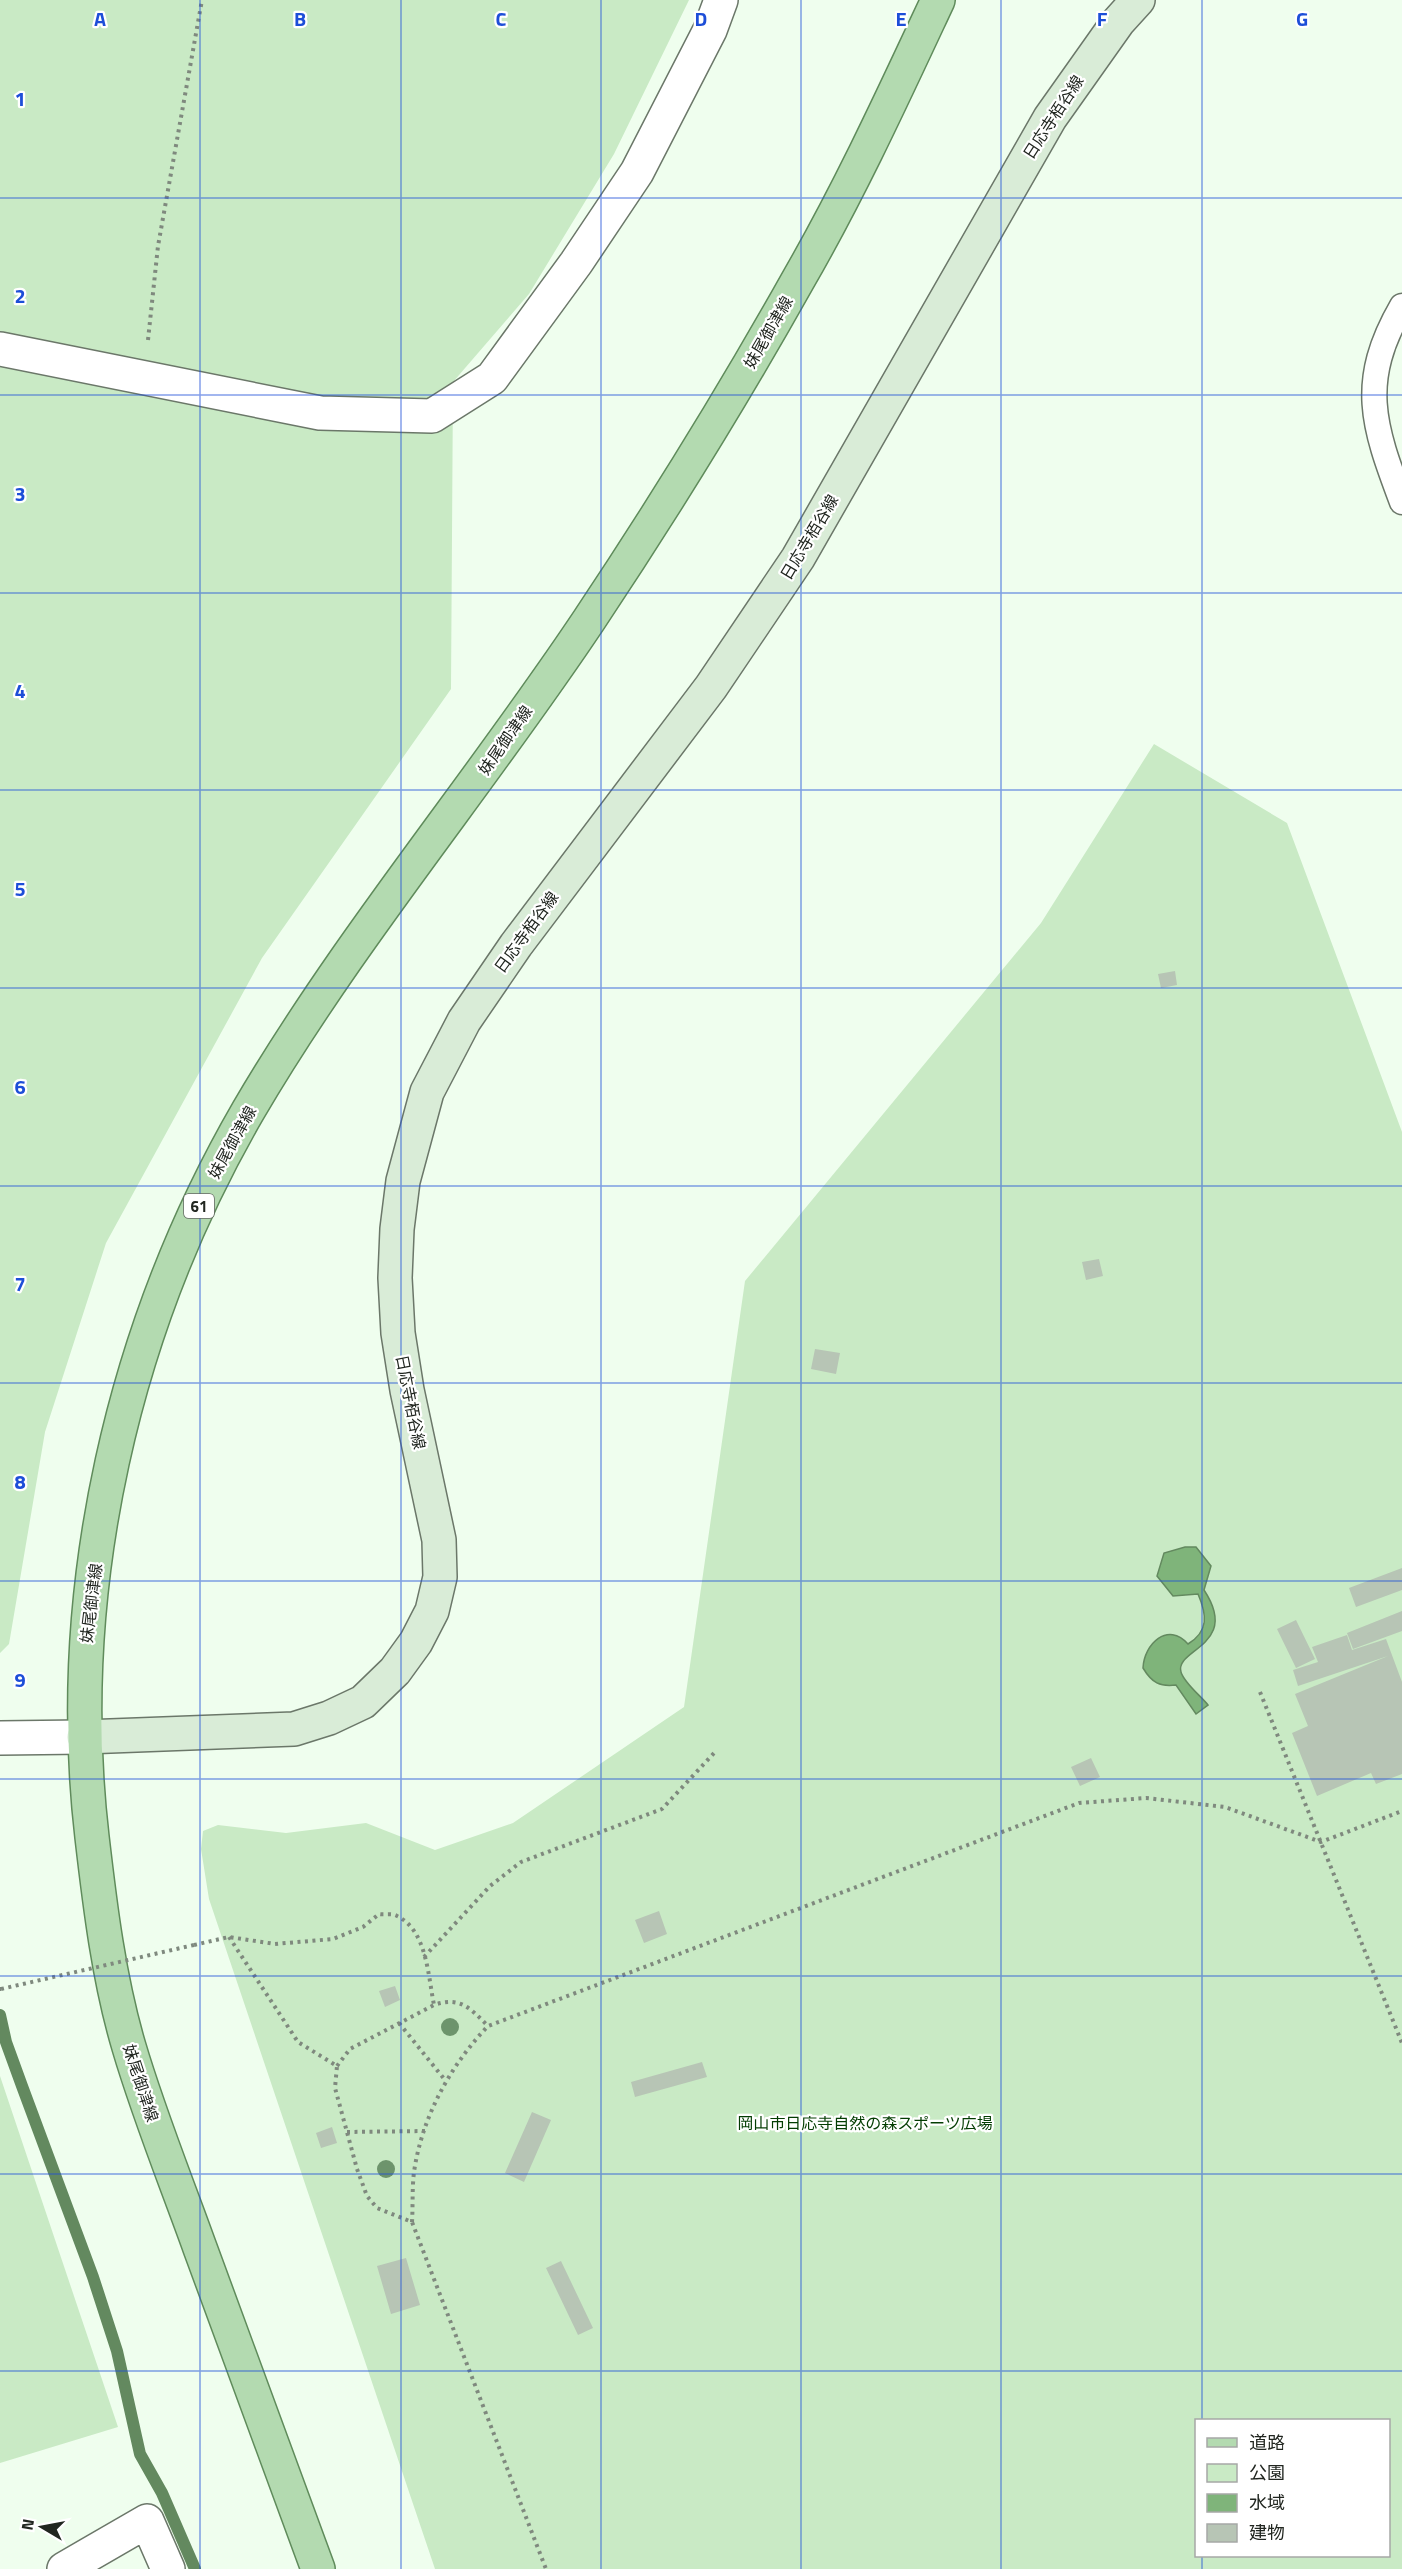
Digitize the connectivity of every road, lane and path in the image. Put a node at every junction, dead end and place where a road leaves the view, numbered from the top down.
1 (202, 0) edge
2 (721, 0) edge
3 (938, 0) edge
4 (1138, 0) edge
5 (1402, 306) edge
6 (0, 349) edge
7 (145, 377) junction
8 (1402, 502) edge
9 (1260, 1692) dead end
10 (84, 1737) junction
11 (0, 1738) edge
12 (716, 1751) dead end
13 (1402, 1811) edge
14 (1321, 1842) junction
15 (229, 1937) junction
16 (424, 1957) junction
17 (1, 1989) edge
18 (434, 2005) junction
19 (399, 2024) junction
20 (488, 2026) junction
21 (1402, 2043) edge
22 (337, 2067) junction
23 (445, 2080) junction
24 (425, 2131) junction
25 (346, 2132) junction
26 (412, 2222) junction
27 (64, 2569) edge
28 (168, 2569) edge
29 (318, 2569) edge
30 (546, 2569) edge

1 - 7 path
2 - 7 street
3 - 10 main road, 妹尾御津線 / 61
4 - 10 main road, 日応寺栢谷線
5 - 8 lane
6 - 7 street
9 - 14 path
10 - 11 street
10 - 29 main road, 妹尾御津線 / 61
12 - 16 path
13 - 14 path
14 - 20 path
14 - 21 path
15 - 16 path
15 - 17 path, bridge
15 - 22 path
16 - 18 path
18 - 19 path
18 - 20 path
19 - 22 path
19 - 23 path
20 - 23 path
22 - 25 path
23 - 24 path
24 - 25 path
24 - 26 path
25 - 26 path
26 - 30 path
27 - 28 street

